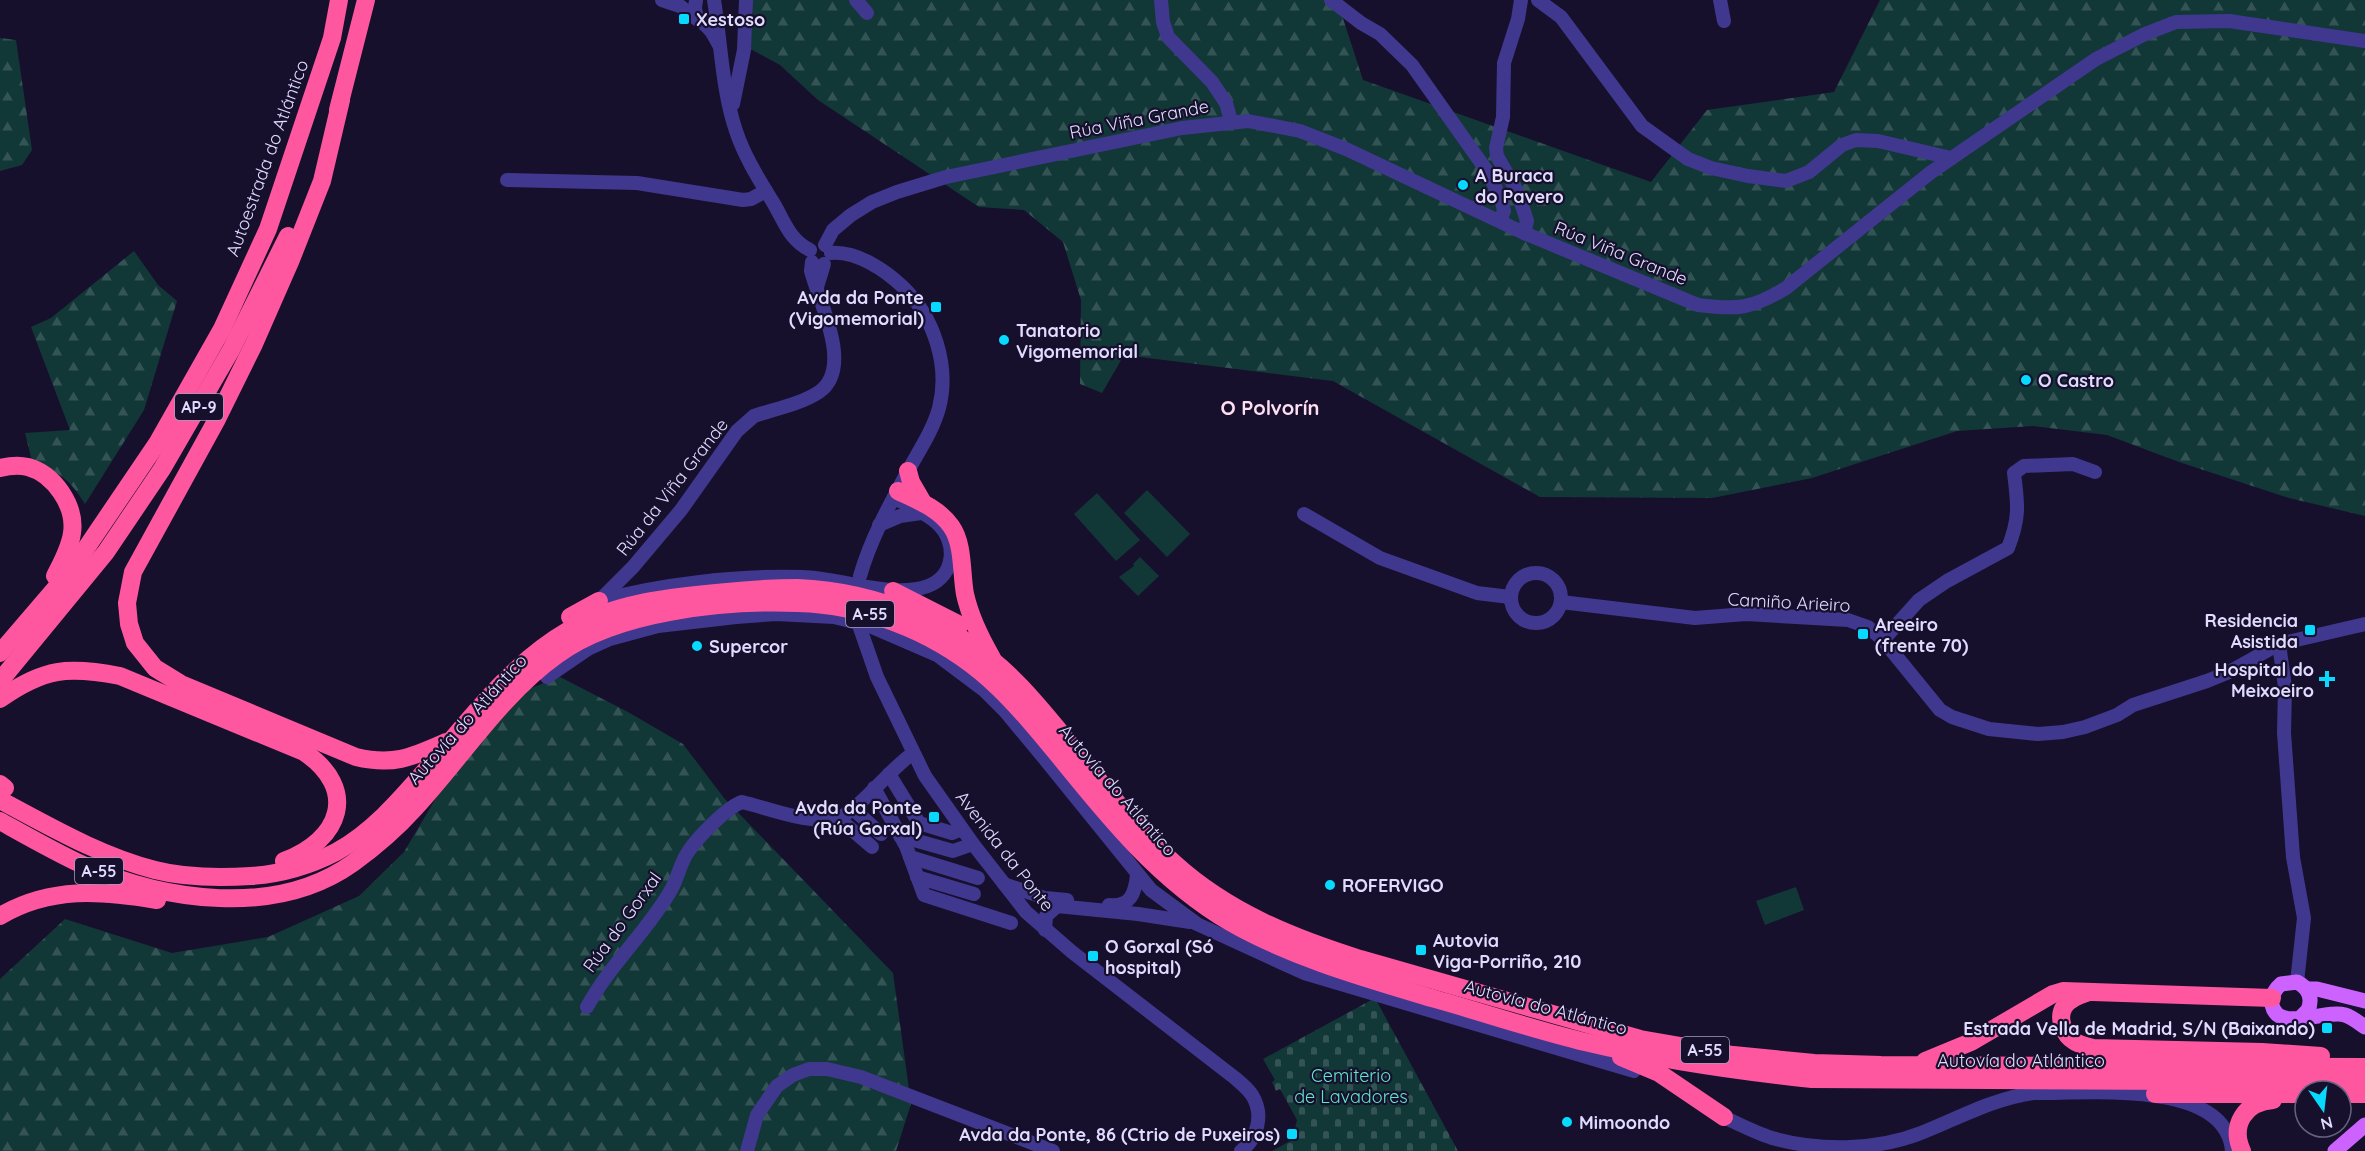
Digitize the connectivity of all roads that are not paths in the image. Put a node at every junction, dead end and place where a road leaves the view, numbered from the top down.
1 (339, 0) edge
2 (366, 0) edge
3 (662, 0) edge
4 (714, 0) edge
5 (746, 0) edge
6 (856, 0) edge
7 (1161, 0) edge
8 (1331, 0) edge
9 (1538, 0) edge
10 (1720, 0) edge
11 (697, 1) edge
12 (1517, 2) edge
13 (680, 6) junction
14 (867, 13) dead end
15 (1724, 21) dead end
16 (706, 22) junction
17 (2365, 41) edge
18 (342, 100) junction
19 (731, 112) junction
20 (1231, 121) junction
21 (1951, 158) junction
22 (507, 180) dead end
23 (766, 191) junction
24 (1500, 221) junction
25 (1524, 233) junction
26 (820, 255) junction
27 (0, 468) edge
28 (908, 471) junction
29 (2095, 472) dead end
30 (896, 494) junction
31 (921, 507) junction
32 (1304, 514) dead end
33 (879, 525) junction
34 (860, 576) dead end
35 (621, 588) junction
36 (892, 591) junction
37 (48, 595) junction
38 (1510, 597) junction
39 (599, 601) joint
40 (1561, 602) junction
41 (2365, 624) edge
42 (860, 628) dead end
43 (1883, 639) junction
44 (982, 640) junction
45 (2279, 644) junction
46 (0, 653) edge
47 (993, 660) junction
48 (547, 677) joint
49 (0, 681) edge
50 (503, 681) junction
51 (0, 699) edge
52 (453, 739) junction
53 (912, 754) junction
54 (889, 774) junction
55 (874, 788) junction
56 (1, 789) edge
57 (852, 808) junction
58 (838, 818) junction
59 (0, 821) edge
60 (962, 829) junction
61 (881, 834) dead end
62 (900, 836) junction
63 (973, 844) junction
64 (872, 847) dead end
65 (910, 857) junction
66 (350, 866) junction
67 (1137, 875) junction
68 (252, 876) junction
69 (917, 877) junction
70 (978, 878) dead end
71 (1002, 883) junction
72 (974, 894) dead end
73 (1134, 894) junction
74 (207, 899) junction
75 (1051, 902) junction
76 (1026, 912) junction
77 (1138, 914) junction
78 (0, 916) edge
79 (1011, 923) dead end
80 (1197, 924) junction
81 (1045, 930) junction
82 (1276, 959) junction
83 (1359, 976) junction
84 (2302, 986) junction
85 (2091, 991) junction
86 (2272, 998) junction
87 (2365, 1001) edge
88 (587, 1007) dead end
89 (2328, 1013) junction
90 (2365, 1017) edge
91 (2300, 1018) junction
92 (2365, 1027) edge
93 (1584, 1042) junction
94 (2365, 1058) edge
95 (1881, 1065) junction
96 (2365, 1067) edge
97 (2365, 1082) edge
98 (2155, 1094) junction
99 (2293, 1095) edge
100 (2293, 1099) edge
101 (1724, 1117) junction
102 (2365, 1125) edge
103 (1247, 1149) edge
104 (747, 1151) edge
105 (1053, 1151) edge
106 (2232, 1151) edge
107 (2242, 1151) edge
108 (2335, 1151) edge

1 - 37 highway, Autoestrada do Atlántico / AP-9
2 - 18 highway, AP-9
3 - 13 street
4 - 16 street
5 - 19 street
6 - 14 street
7 - 20 street
8 - 24 street
9 - 21 street
10 - 15 street
11 - 13 street
11 - 16 street
12 - 25 street
13 - 16 street
16 - 19 street
17 - 21 street, Rúa Viña Grande
18 - 49 highway, AP-9
18 - 52 highway
19 - 23 street
20 - 24 street, Rúa Viña Grande
20 - 26 street, Rúa Viña Grande
21 - 25 street, Rúa Viña Grande
22 - 23 street
23 - 26 street
24 - 25 street, Rúa Viña Grande
26 - 28 street
26 - 35 street, Rúa da Viña Grande
27 - 37 highway
28 - 30 street
28 - 31 highway
29 - 43 street
30 - 31 highway
30 - 33 street
31 - 33 street
31 - 36 street
31 - 44 highway
32 - 38 street
33 - 34 street
35 - 36 street
35 - 39 street
36 - 44 highway
37 - 46 highway, Autoestrada do Atlántico / AP-9
38 - 40 street
38 - 40 street
39 - 50 highway
40 - 43 street, Camiño Arieiro
41 - 45 street, Camiño Arieiro
42 - 53 street, Avenida da Ponte
43 - 45 street, Camiño Arieiro
44 - 47 highway
45 - 84 street
47 - 50 highway, Autovía do Atlántico / A-55
47 - 95 highway, Autovía do Atlántico / A-55
48 - 66 highway
48 - 67 street
50 - 52 highway, Autovía do Atlántico / A-55
51 - 68 highway
52 - 68 highway, Autovía do Atlántico / A-55
53 - 54 street
53 - 60 street, Avenida da Ponte
54 - 55 street
54 - 60 street
55 - 57 street
55 - 62 street
56 - 68 highway, Autovía do Atlántico / A-55
57 - 58 street
57 - 61 street
58 - 64 street
58 - 88 street, Rúa do Gorxal
59 - 74 highway, Autovía do Atlántico / A-55
60 - 63 street, Avenida da Ponte
62 - 63 street
62 - 65 street
63 - 71 street, Avenida da Ponte
65 - 69 street
65 - 70 street
66 - 74 highway, Autovía do Atlántico / A-55
66 - 83 highway, Autovía do Atlántico / A-55
67 - 73 street
67 - 80 street
69 - 72 street
69 - 79 street
71 - 75 street
71 - 76 street, Avenida da Ponte
73 - 75 street
73 - 77 street
74 - 78 highway
75 - 76 street
75 - 77 street
75 - 81 street
76 - 81 street, Avenida da Ponte
77 - 80 street
80 - 82 street
81 - 103 street, Avenida da Ponte
82 - 83 highway
82 - 101 street
83 - 93 highway, Autovía do Atlántico / A-55
84 - 86 main road
84 - 87 main road
84 - 91 main road
85 - 86 highway
85 - 94 highway
85 - 95 highway
86 - 91 main road
89 - 90 main road
89 - 91 main road
89 - 92 main road
93 - 97 highway, Autovía do Atlántico / A-55
93 - 101 highway
95 - 96 highway, Autovía do Atlántico / A-55
98 - 99 highway
98 - 101 street
98 - 106 street
100 - 107 highway
102 - 108 main road
104 - 105 street

